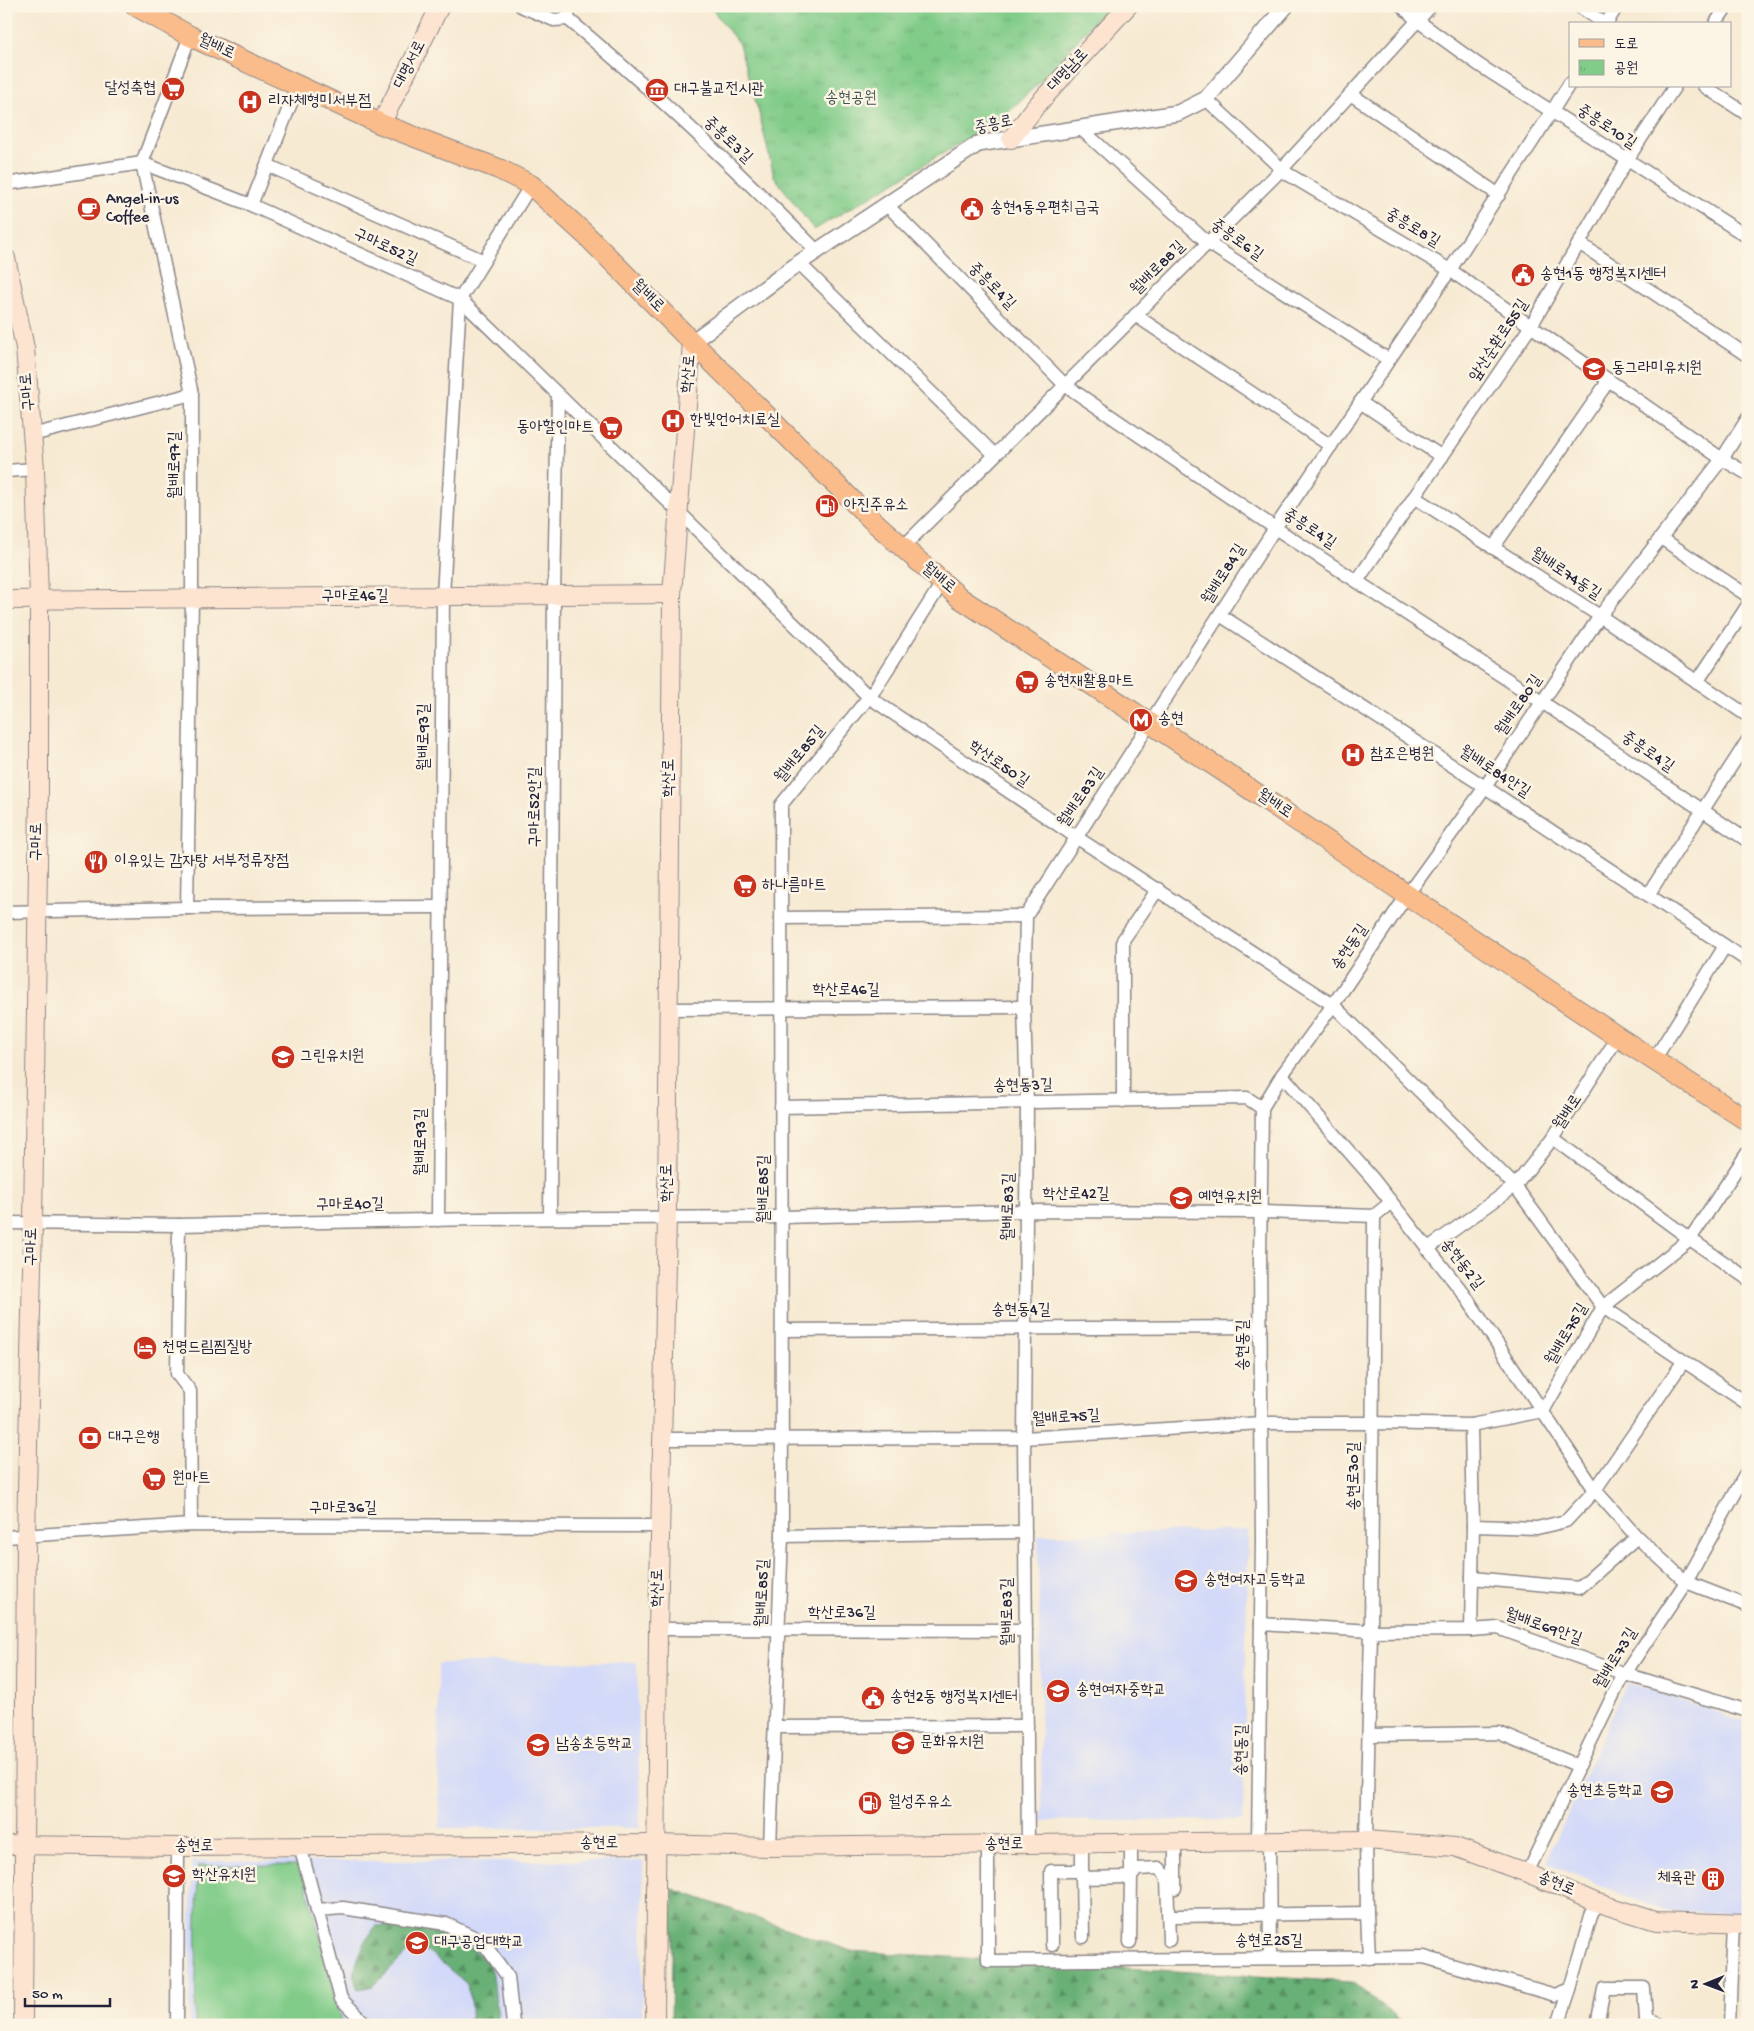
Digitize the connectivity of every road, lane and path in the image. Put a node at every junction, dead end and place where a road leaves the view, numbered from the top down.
1 (136, 6) edge
2 (440, 6) edge
3 (521, 6) edge
4 (1129, 6) edge
5 (1286, 6) edge
6 (1402, 6) edge
7 (1431, 6) edge
8 (1579, 6) edge
9 (1617, 6) edge
10 (1727, 6) edge
11 (569, 13) edge
12 (1418, 21) junction
13 (1603, 22) edge
14 (1607, 22) edge
15 (1716, 22) edge
16 (190, 36) junction
17 (298, 85) junction
18 (1569, 85) edge
19 (1674, 88) edge
20 (1707, 88) edge
21 (1352, 95) junction
22 (1206, 99) junction
23 (1552, 112) junction
24 (1748, 115) edge
25 (382, 124) junction
26 (1080, 128) junction
27 (1011, 139) junction
28 (1627, 160) junction
29 (142, 163) junction
30 (267, 165) junction
31 (1282, 169) junction
32 (6, 184) edge
33 (530, 185) junction
34 (1499, 195) junction
35 (886, 204) junction
36 (251, 205) junction
37 (1748, 237) edge
38 (1579, 242) junction
39 (1208, 243) junction
40 (818, 251) junction
41 (6, 258) edge
42 (482, 260) junction
43 (799, 263) junction
44 (1450, 270) junction
45 (460, 299) junction
46 (1135, 315) junction
47 (1531, 326) junction
48 (692, 342) junction
49 (1748, 356) edge
50 (1389, 360) junction
51 (1609, 380) junction
52 (1065, 385) junction
53 (192, 394) junction
54 (558, 395) junction
55 (1360, 402) junction
56 (1748, 418) edge
57 (32, 435) junction
58 (1331, 446) junction
59 (995, 455) junction
60 (1442, 457) junction
61 (1722, 459) junction
62 (35, 468) junction
63 (6, 471) edge
64 (1748, 474) edge
65 (1414, 497) junction
66 (678, 511) junction
67 (1275, 528) junction
68 (1661, 538) junction
69 (902, 548) junction
70 (1493, 548) junction
71 (1357, 581) junction
72 (942, 583) junction
73 (672, 594) junction
74 (554, 595) junction
75 (443, 596) junction
76 (1748, 596) edge
77 (192, 598) junction
78 (39, 599) junction
79 (6, 600) edge
80 (1748, 605) edge
81 (1220, 615) junction
82 (1600, 616) junction
83 (1697, 682) junction
84 (869, 697) junction
85 (1542, 702) junction
86 (1748, 716) edge
87 (1151, 724) junction
88 (1748, 740) edge
89 (1485, 787) junction
90 (1703, 810) junction
91 (1076, 837) junction
92 (1748, 840) edge
93 (1158, 889) junction
94 (1407, 895) junction
95 (1648, 895) junction
96 (440, 907) junction
97 (188, 908) junction
98 (6, 912) edge
99 (37, 912) junction
100 (1026, 916) junction
101 (781, 918) junction
102 (1726, 946) junction
103 (1748, 961) edge
104 (1333, 1005) junction
105 (1024, 1006) junction
106 (781, 1007) junction
107 (668, 1009) junction
108 (1618, 1037) junction
109 (1654, 1060) junction
110 (1282, 1075) junction
111 (1123, 1101) junction
112 (1027, 1104) junction
113 (781, 1108) junction
114 (1262, 1108) junction
115 (1748, 1121) edge
116 (1553, 1138) junction
117 (1748, 1152) edge
118 (1515, 1186) junction
119 (1390, 1203) junction
120 (1026, 1211) junction
121 (1261, 1212) junction
122 (1374, 1216) junction
123 (667, 1217) junction
124 (782, 1217) junction
125 (550, 1218) junction
126 (438, 1220) junction
127 (33, 1222) junction
128 (6, 1223) edge
129 (179, 1225) junction
130 (1690, 1239) junction
131 (1427, 1249) junction
132 (1748, 1279) edge
133 (1603, 1307) junction
134 (1260, 1327) junction
135 (1025, 1328) junction
136 (782, 1330) junction
137 (1683, 1362) junction
138 (1748, 1404) edge
139 (1542, 1411) junction
140 (1261, 1423) junction
141 (1372, 1423) junction
142 (1471, 1425) junction
143 (783, 1438) junction
144 (1024, 1438) junction
145 (663, 1439) junction
146 (1748, 1470) edge
147 (1595, 1490) junction
148 (191, 1525) junction
149 (660, 1526) junction
150 (1473, 1526) junction
151 (1025, 1532) junction
152 (782, 1536) junction
153 (6, 1537) edge
154 (26, 1537) junction
155 (1637, 1537) junction
156 (1472, 1578) junction
157 (1686, 1582) junction
158 (1748, 1606) edge
159 (1261, 1624) junction
160 (658, 1629) junction
161 (778, 1630) junction
162 (1026, 1630) junction
163 (1471, 1630) junction
164 (1371, 1631) junction
165 (1625, 1674) junction
166 (1748, 1711) edge
167 (1027, 1726) junction
168 (775, 1727) junction
169 (1369, 1736) junction
170 (1579, 1766) junction
171 (1366, 1840) junction
172 (1263, 1841) junction
173 (1175, 1842) junction
174 (1131, 1843) junction
175 (656, 1844) junction
176 (988, 1844) junction
177 (1082, 1844) junction
178 (15, 1845) edge
179 (1028, 1845) junction
180 (300, 1846) junction
181 (178, 1847) junction
182 (770, 1848) junction
183 (1527, 1873) junction
184 (1082, 1875) junction
185 (1131, 1877) junction
186 (1595, 1902) junction
187 (317, 1910) junction
188 (1367, 1913) junction
189 (1270, 1915) junction
190 (1175, 1916) junction
191 (1740, 1924) edge
192 (1083, 1937) dead end
193 (1169, 1940) dead end
194 (1130, 1942) dead end
195 (1052, 1945) dead end
196 (1175, 1958) junction
197 (1270, 1958) junction
198 (1369, 1958) junction
199 (1570, 1989) junction
200 (1645, 2022) edge
201 (22, 2025) edge
202 (177, 2025) edge
203 (367, 2025) edge
204 (513, 2025) edge
205 (655, 2025) edge
206 (1558, 2025) edge
207 (1597, 2025) edge
208 (1661, 2025) edge
209 (1729, 2025) edge

1 - 16 main road, 월배로
2 - 25 main road, 대명서로
3 - 11 street
4 - 27 main road, 대명남로
5 - 22 street, 중흥로
6 - 12 street, 중흥로10길
7 - 12 street, 월배로88길
8 - 13 street
9 - 14 street
10 - 15 street
11 - 40 street, 중흥로3길
12 - 21 street, 월배로88길
12 - 23 street, 중흥로10길
16 - 17 main road, 월배로
16 - 29 street
17 - 25 main road, 월배로
17 - 30 street
18 - 23 street, 월배로84길
19 - 28 street, 앞산순환로55길
20 - 24 street
21 - 31 street, 월배로88길
21 - 34 street
22 - 26 street, 중흥로
22 - 31 street, 중흥로8길
23 - 28 street, 중흥로10길
23 - 34 street, 월배로84길
25 - 33 main road, 월배로
26 - 27 street, 중흥로
26 - 39 street, 중흥로6길
27 - 35 street, 중흥로
28 - 37 street, 중흥로10길
28 - 38 street, 앞산순환로55길
29 - 32 street, 구마로52길
29 - 36 street, 구마로52길
29 - 53 street, 월배로97길
30 - 36 street
30 - 42 street
31 - 39 street, 월배로88길
31 - 44 street, 중흥로8길
33 - 42 street, 월배로93길
33 - 48 main road, 월배로
34 - 44 street, 월배로84길
35 - 40 street, 중흥로
35 - 52 street, 중흥로4길
36 - 45 street, 구마로52길
38 - 47 street, 앞산순환로55길
38 - 49 street
39 - 46 street, 월배로88길
39 - 50 street, 중흥로6길
40 - 43 street, 중흥로
41 - 57 main road, 구마로
42 - 45 street, 월배로93길
43 - 48 street, 중흥로
43 - 59 street
44 - 47 street, 중흥로8길
44 - 50 street, 월배로84길
45 - 54 street, 구마로52길
45 - 75 street, 월배로93길
46 - 52 street, 월배로88길
46 - 58 street
47 - 51 street, 중흥로8길
47 - 60 street, 앞산순환로55길
48 - 66 main road, 학산로
48 - 69 main road, 월배로
50 - 55 street, 월배로84길
51 - 61 street, 중흥로8길
51 - 70 street
52 - 59 street, 월배로88길
52 - 67 street, 중흥로4길
53 - 57 street
53 - 77 street, 월배로97길
54 - 66 street, 구마로52길
54 - 74 street, 구마로52안길
55 - 58 street, 월배로84길
55 - 60 street
56 - 61 street, 월배로80길
57 - 62 main road, 구마로
58 - 67 street, 월배로84길
59 - 69 street, 월배로88길
60 - 65 street, 앞산순환로55길
61 - 64 street, 중흥로8길
61 - 68 street, 월배로80길
62 - 63 street
62 - 78 main road, 구마로
65 - 70 street, 월배로74동길
65 - 71 street, 앞산순환로55길
66 - 73 main road, 학산로
66 - 84 street, 학산로50길
67 - 71 street, 중흥로4길
67 - 81 street, 월배로84길
68 - 76 street
68 - 82 street, 월배로80길
69 - 72 main road, 월배로
70 - 82 street, 월배로74동길
71 - 85 street, 중흥로4길
72 - 84 street, 월배로85길
72 - 87 main road, 월배로
73 - 74 main road, 구마로46길
73 - 107 main road, 학산로
74 - 75 main road, 구마로46길
74 - 125 street, 구마로52안길
75 - 77 main road, 구마로46길
75 - 96 street, 월배로93길
77 - 78 main road, 구마로46길
77 - 97 street, 월배로97길
78 - 79 main road, 구마로46길
78 - 99 main road, 구마로
80 - 83 street
81 - 87 street, 월배로84길
81 - 89 street, 월배로84안길
82 - 83 street, 월배로74동길
82 - 85 street, 월배로80길
83 - 86 street, 월배로74동길
84 - 91 street, 학산로50길
84 - 101 street, 월배로85길
85 - 89 street, 월배로80길
85 - 90 street, 중흥로4길
87 - 91 street, 월배로83길
87 - 94 main road, 월배로
88 - 90 street
89 - 94 street, 월배로80길
89 - 95 street, 월배로84안길
90 - 92 street, 중흥로4길
90 - 95 street
91 - 93 street, 학산로50길
91 - 100 street, 월배로83길
93 - 104 street, 학산로50길
93 - 111 street
94 - 104 street, 송현동길
94 - 108 main road, 월배로
95 - 102 street, 월배로84안길
96 - 97 street
96 - 126 street, 월배로93길
97 - 99 street
98 - 99 street
99 - 127 main road, 구마로
100 - 101 street
100 - 105 street, 월배로83길
101 - 106 street, 월배로85길
102 - 103 street, 월배로84안길
102 - 109 street
104 - 110 street, 송현동길
104 - 118 street, 학산로50길
105 - 106 street, 학산로46길
105 - 112 street, 월배로83길
106 - 107 street, 학산로46길
106 - 113 street, 월배로85길
107 - 123 main road, 학산로
108 - 109 main road, 월배로
108 - 116 street, 월배로
109 - 115 main road, 월배로
110 - 114 street, 송현동길
110 - 119 street, 송현동2길
111 - 112 street, 송현동3길
111 - 114 street, 송현동3길
112 - 113 street, 송현동3길
112 - 120 street, 월배로83길
113 - 124 street, 월배로85길
114 - 121 street, 송현동길
116 - 118 street, 월배로
116 - 130 street
117 - 130 street, 월배로75길
118 - 131 street, 월배로
118 - 133 street, 학산로50길
119 - 122 street
119 - 131 street, 송현동2길
120 - 121 street, 학산로42길
120 - 124 street, 학산로42길
120 - 135 street, 월배로83길
121 - 122 street, 학산로42길
121 - 134 street, 송현동길
122 - 141 street, 송현로30길
123 - 124 street, 학산로42길
123 - 125 street, 구마로40길
123 - 145 main road, 학산로
124 - 136 street, 월배로85길
125 - 126 street, 구마로40길
126 - 129 street, 구마로40길
127 - 128 street, 구마로40길
127 - 129 street, 구마로40길
127 - 154 main road, 구마로
129 - 148 street
130 - 132 street
130 - 133 street, 월배로75길
131 - 139 street, 송현동2길
133 - 137 street, 학산로50길
133 - 139 street, 월배로75길
134 - 135 street, 송현동4길
134 - 140 street, 송현동길
135 - 136 street, 송현동4길
135 - 144 street, 월배로83길
136 - 143 street, 월배로85길
137 - 138 street, 학산로50길
137 - 147 street
139 - 142 street, 월배로75길
139 - 147 street, 송현동2길
140 - 141 street, 월배로75길
140 - 144 street, 월배로75길
140 - 159 street, 송현동길
141 - 142 street, 월배로75길
141 - 164 street, 송현로30길
142 - 150 street
143 - 144 street, 월배로75길
143 - 145 street, 월배로75길
143 - 152 street, 월배로85길
144 - 151 street, 월배로83길
145 - 149 main road, 학산로
146 - 157 street, 월배로73길
147 - 150 street
147 - 155 street, 송현동2길
148 - 149 street, 구마로36길
148 - 154 street, 구마로36길
149 - 160 main road, 학산로
150 - 156 street
151 - 152 street
151 - 162 street, 월배로83길
152 - 161 street, 월배로85길
153 - 154 street, 구마로36길
154 - 178 main road, 구마로
155 - 156 street
155 - 157 street, 송현동2길
156 - 163 street
157 - 158 street
157 - 165 street, 월배로73길
159 - 164 street, 월배로69안길
159 - 172 street, 송현동길
160 - 161 street, 학산로36길
160 - 175 main road, 학산로
161 - 162 street, 학산로36길
161 - 168 street, 월배로85길
162 - 167 street, 월배로83길
163 - 164 street, 월배로69안길
163 - 165 street, 월배로69안길
164 - 169 street, 송현로30길
165 - 166 street, 월배로69안길
165 - 170 street, 월배로73길
167 - 168 street
167 - 179 street, 월배로83길
168 - 182 street, 월배로85길
169 - 170 street
169 - 171 street, 송현로30길
170 - 183 street, 월배로73길
171 - 172 main road, 송현로
171 - 183 main road, 송현로
171 - 188 street
172 - 173 main road, 송현로
172 - 189 street, 송현동길
173 - 174 main road, 송현로
173 - 190 street
174 - 177 main road, 송현로
174 - 185 street
175 - 180 main road, 송현로
175 - 182 main road, 송현로
175 - 205 main road, 학산로
176 - 179 main road, 송현로
176 - 182 main road, 송현로
176 - 196 street, 송현로25길
177 - 179 main road, 송현로
177 - 184 street
178 - 181 main road, 송현로
178 - 201 main road, 구마로
180 - 181 main road, 송현로
180 - 187 street
181 - 202 street
183 - 186 main road, 송현로
184 - 185 street
184 - 192 street
184 - 195 street
185 - 193 street
185 - 194 street
186 - 191 main road, 송현로
186 - 199 street
187 - 203 street
187 - 204 street
188 - 189 street
188 - 198 street
189 - 190 street
189 - 197 street, 송현동길
190 - 196 street
191 - 209 street
196 - 197 street, 송현로25길
197 - 198 street, 송현로25길
198 - 199 street, 송현로25길
199 - 206 street
200 - 207 street
200 - 208 street

